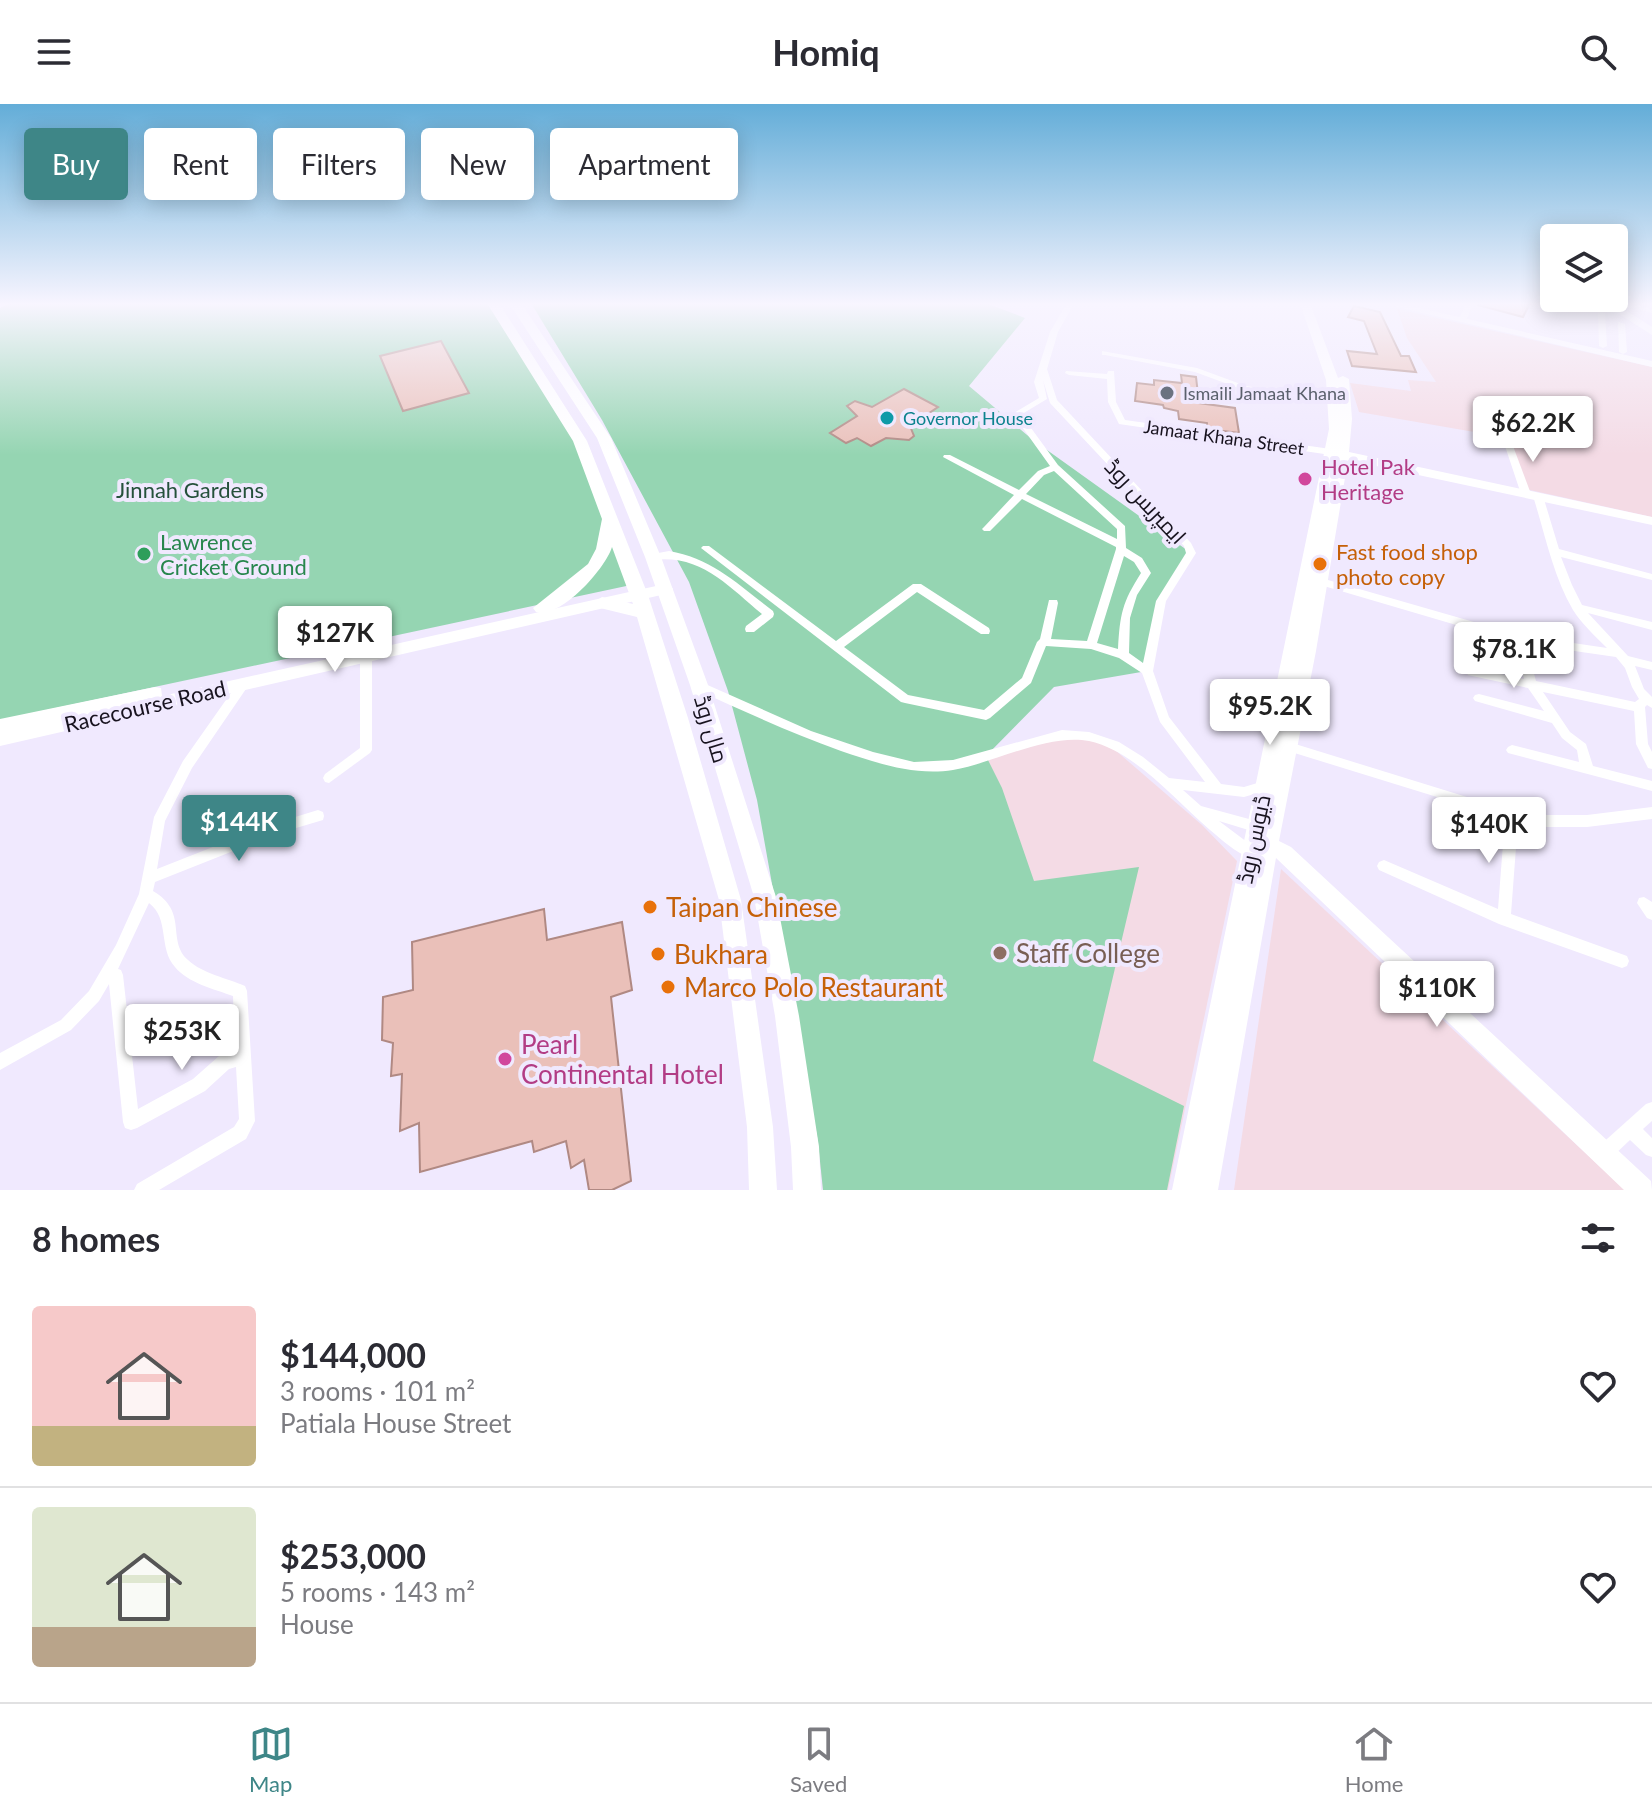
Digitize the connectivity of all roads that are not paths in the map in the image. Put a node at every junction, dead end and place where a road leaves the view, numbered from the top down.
1 (525, 354) edge
2 (548, 354) edge
3 (1048, 354) edge
4 (1109, 354) edge
5 (1326, 354) edge
6 (1335, 354) edge
7 (1614, 354) edge
8 (1616, 354) edge
9 (1652, 362) edge
10 (1043, 369) junction
11 (1069, 373) dead end
12 (1336, 403) junction
13 (1509, 446) dead end
14 (1337, 454) junction
15 (947, 457) dead end
16 (1055, 467) junction
17 (1021, 494) junction
18 (1532, 495) junction
19 (607, 518) junction
20 (1652, 521) edge
21 (987, 529) dead end
22 (1120, 547) junction
23 (706, 548) dead end
24 (1556, 552) junction
25 (653, 557) junction
26 (1652, 577) edge
27 (1321, 582) junction
28 (663, 585) junction
29 (640, 598) junction
30 (602, 603) joint
31 (1053, 603) dead end
32 (1577, 607) junction
33 (542, 608) junction
34 (1652, 626) edge
35 (750, 629) dead end
36 (985, 631) dead end
37 (1519, 639) junction
38 (1045, 640) junction
39 (838, 645) junction
40 (1091, 645) junction
41 (1123, 655) junction
42 (1619, 656) junction
43 (366, 657) junction
44 (1652, 666) edge
45 (1147, 671) junction
46 (1472, 672) dead end
47 (244, 683) junction
48 (1531, 684) junction
49 (699, 685) junction
50 (1479, 698) dead end
51 (1646, 704) edge
52 (1556, 719) junction
53 (0, 726) edge
54 (0, 739) edge
55 (1292, 748) junction
56 (1512, 750) dead end
57 (1652, 764) edge
58 (1587, 768) junction
59 (329, 778) dead end
60 (1168, 783) junction
61 (1264, 786) junction
62 (1652, 786) edge
63 (1218, 790) junction
64 (1196, 809) junction
65 (1652, 813) edge
66 (1512, 814) junction
67 (318, 816) dead end
68 (1257, 840) junction
69 (1384, 866) dead end
70 (149, 878) junction
71 (146, 894) junction
72 (1504, 919) junction
73 (1622, 961) dead end
74 (107, 974) junction
75 (243, 1057) junction
76 (0, 1062) edge
77 (1652, 1110) edge
78 (1630, 1129) junction
79 (1652, 1149) edge
80 (1603, 1153) junction
81 (143, 1190) edge
82 (763, 1190) edge
83 (807, 1190) edge
84 (1184, 1190) edge
85 (1206, 1190) edge
86 (1642, 1190) edge

1 - 19 main road, مال روڈ
2 - 25 main road, مال روڈ
3 - 10 street
4 - 12 street
5 - 12 main road, ڈیوس روڈ
6 - 14 main road, ڈیوس روڈ
7 - 9 main road
8 - 9 main road
10 - 16 street
10 - 45 street, ایمپریس روڈ
11 - 14 street, Jamaat Khana Street
12 - 14 main road, ڈیوس روڈ
13 - 18 street
14 - 18 main road
14 - 27 main road, ڈیوس روڈ
14 - 61 main road, ڈیوس روڈ
15 - 17 street
16 - 17 street
16 - 22 street
17 - 21 street
17 - 22 street
18 - 20 main road
18 - 24 street
19 - 29 main road, مال روڈ
19 - 33 main road
22 - 40 street
22 - 41 street
23 - 39 street
24 - 26 street
24 - 32 street
25 - 28 main road, مال روڈ
25 - 35 street
27 - 37 street
27 - 55 main road, ڈیوس روڈ
28 - 29 main road, Racecourse Road
28 - 49 main road, مال روڈ
29 - 30 main road
29 - 33 main road, Racecourse Road
29 - 82 main road, مال روڈ
30 - 43 main road, Racecourse Road
31 - 38 street
32 - 34 street
32 - 42 street
33 - 53 main road, Racecourse Road
36 - 39 street
37 - 42 street
37 - 48 street
38 - 39 street
38 - 40 street
40 - 41 street
41 - 45 street
42 - 44 street
42 - 51 street
43 - 47 main road, Racecourse Road
43 - 59 street
45 - 63 street
46 - 48 street
47 - 54 main road, Racecourse Road
47 - 70 street
48 - 51 street
48 - 52 street
49 - 60 street
49 - 83 main road, مال روڈ
50 - 52 street
51 - 57 street
52 - 58 street
55 - 66 street
55 - 68 main road, ڈیوس روڈ
56 - 58 street
58 - 62 street
60 - 63 street
60 - 64 street
61 - 63 street
61 - 68 main road, ڈیوس روڈ
64 - 68 street
64 - 68 street
65 - 66 street
66 - 72 street
67 - 70 street
68 - 80 main road
68 - 84 main road, ڈیوس روڈ
68 - 85 main road, ڈیوس روڈ
69 - 72 street
70 - 71 street
71 - 74 street
71 - 75 street
72 - 73 street
74 - 75 street
74 - 76 street
75 - 81 street
77 - 78 street
78 - 79 street
78 - 80 street
80 - 86 main road

